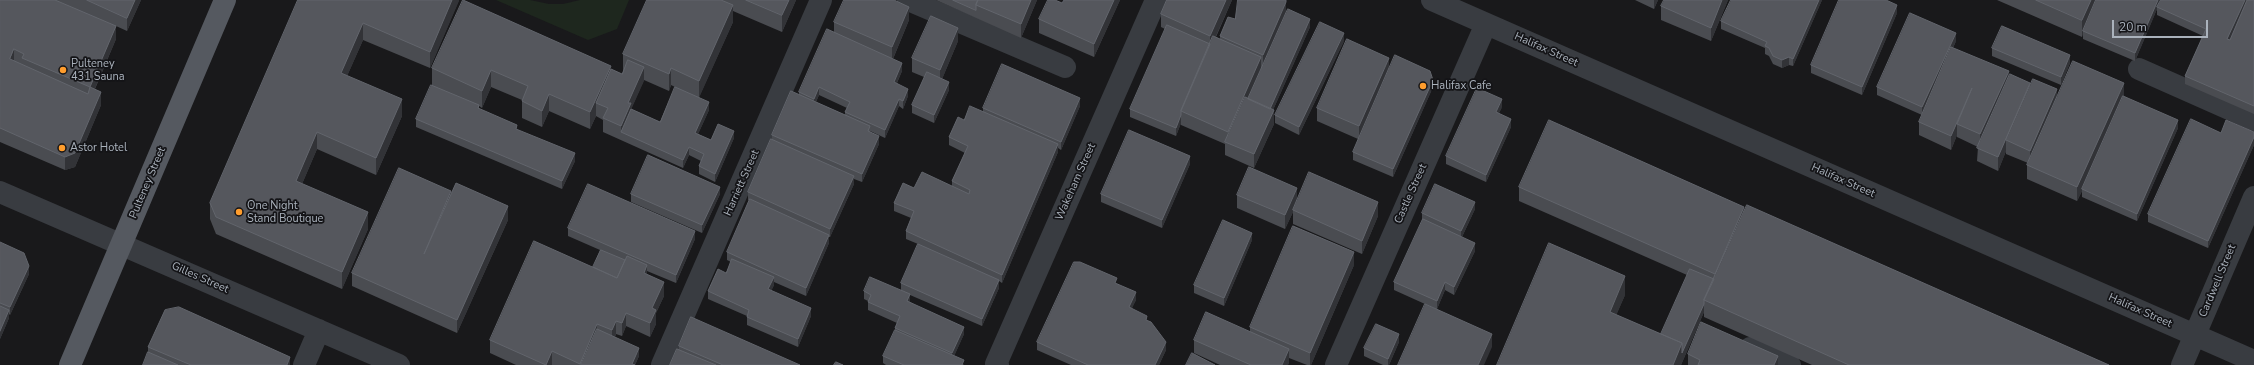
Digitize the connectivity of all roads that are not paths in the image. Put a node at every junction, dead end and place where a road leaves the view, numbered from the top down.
1 (225, 0) edge
2 (822, 0) edge
3 (908, 0) edge
4 (1156, 0) edge
5 (1432, 0) edge
6 (1486, 24) junction
7 (1065, 67) dead end
8 (2139, 69) dead end
9 (2254, 120) edge
10 (0, 192) edge
11 (2254, 197) edge
12 (122, 244) junction
13 (319, 330) junction
14 (2194, 335) junction
15 (1729, 338) edge
16 (2254, 361) edge
17 (70, 365) edge
18 (304, 365) edge
19 (399, 365) edge
20 (662, 365) edge
21 (997, 365) edge
22 (1336, 365) edge
23 (1790, 365) edge
24 (2182, 365) edge

1 - 12 main road, Pulteney Street
2 - 20 street, Harriett Street
3 - 7 street
4 - 21 street, Wakeham Street
5 - 6 street, Halifax Street
6 - 14 street, Halifax Street
6 - 22 street, Castle Street
8 - 9 street
10 - 12 street, Gilles Street
11 - 14 street, Cardwell Street
12 - 13 street, Gilles Street
12 - 17 main road, Pulteney Street
13 - 18 street
13 - 19 street, Gilles Street
14 - 16 street, Halifax Street
14 - 24 street, Cardwell Street
15 - 23 street

